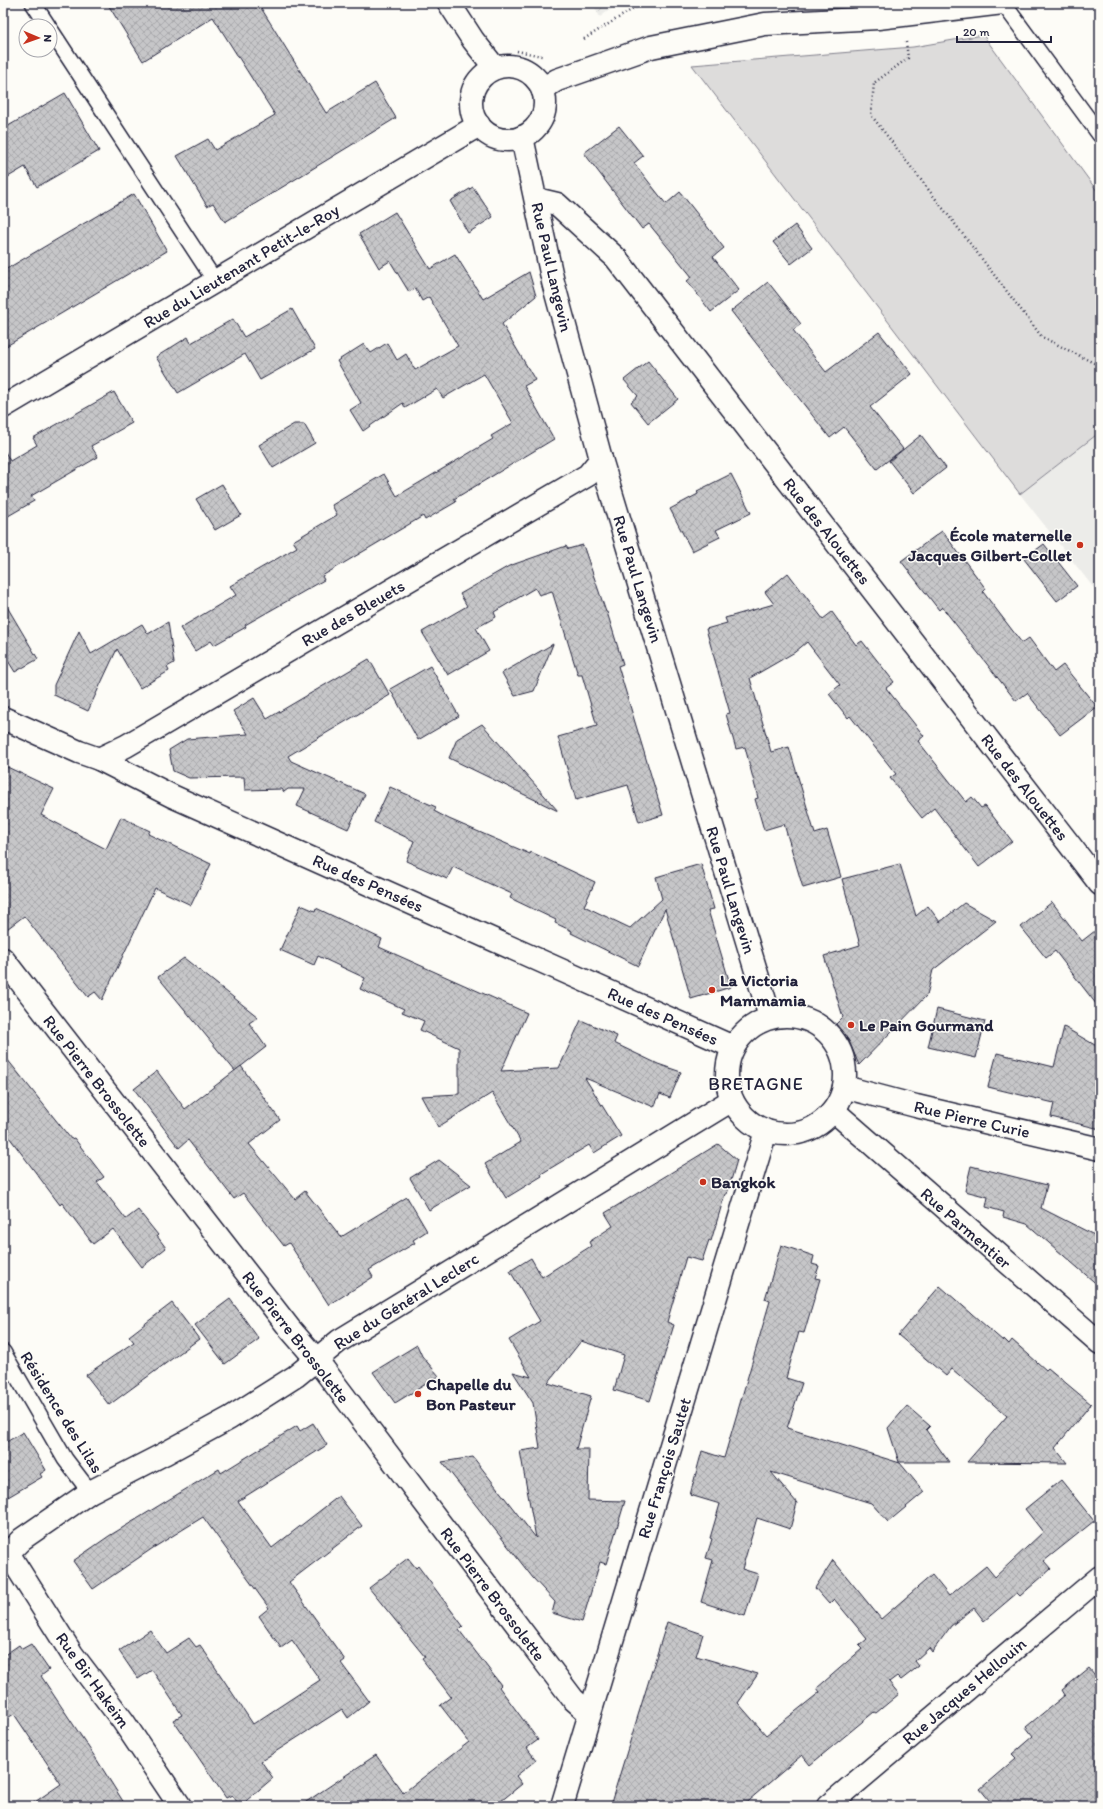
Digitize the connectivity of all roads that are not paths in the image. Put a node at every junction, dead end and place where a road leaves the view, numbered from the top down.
1 (33, 3) edge
2 (449, 3) edge
3 (1003, 3) edge
4 (876, 11) edge
5 (43, 18) edge
6 (58, 41) edge
7 (495, 68) junction
8 (542, 89) junction
9 (478, 125) junction
10 (1100, 135) edge
11 (522, 137) junction
12 (536, 199) junction
13 (215, 281) junction
14 (3, 407) edge
15 (601, 459) junction
16 (3, 718) edge
17 (99, 759) junction
18 (1100, 884) edge
19 (3, 959) edge
20 (770, 1017) junction
21 (734, 1047) junction
22 (844, 1087) junction
23 (732, 1100) junction
24 (834, 1111) junction
25 (766, 1131) junction
26 (1100, 1149) edge
27 (1100, 1343) edge
28 (3, 1352) edge
29 (316, 1359) junction
30 (90, 1492) junction
31 (6, 1554) edge
32 (1100, 1577) edge
33 (590, 1713) junction
34 (180, 1806) edge
35 (562, 1806) edge
36 (828, 1806) edge

1 - 5 lane
2 - 7 street
3 - 4 street
3 - 10 lane
4 - 8 street
6 - 13 lane
7 - 8 street
7 - 9 street
8 - 11 street
9 - 11 street
9 - 13 street, Rue du Lieutenant Petit-le-Roy
11 - 12 street, Rue Paul Langevin
12 - 15 street, Rue Paul Langevin
12 - 18 street, Rue des Alouettes
13 - 14 street, Rue du Lieutenant Petit-le-Roy
15 - 17 street, Rue des Bleuets
15 - 20 street, Rue Paul Langevin
16 - 17 street, Rue des Pensées
17 - 21 street, Rue des Pensées
19 - 29 street, Rue Pierre Brossolette
20 - 21 street
20 - 22 street
21 - 23 street
22 - 24 street
22 - 26 street, Rue Pierre Curie
23 - 25 street
23 - 29 street, Rue du Général Leclerc
24 - 25 street
24 - 27 street, Rue Parmentier
25 - 33 street, Rue François Sautet
28 - 30 lane, Résidence des Lilas
29 - 30 street, Rue du Général Leclerc
29 - 33 street, Rue Pierre Brossolette
30 - 31 street, Rue du Général Leclerc
31 - 34 street, Rue Bir Hakeim
32 - 36 street, Rue Jacques Hellouin
33 - 35 street, Rue François Sautet

